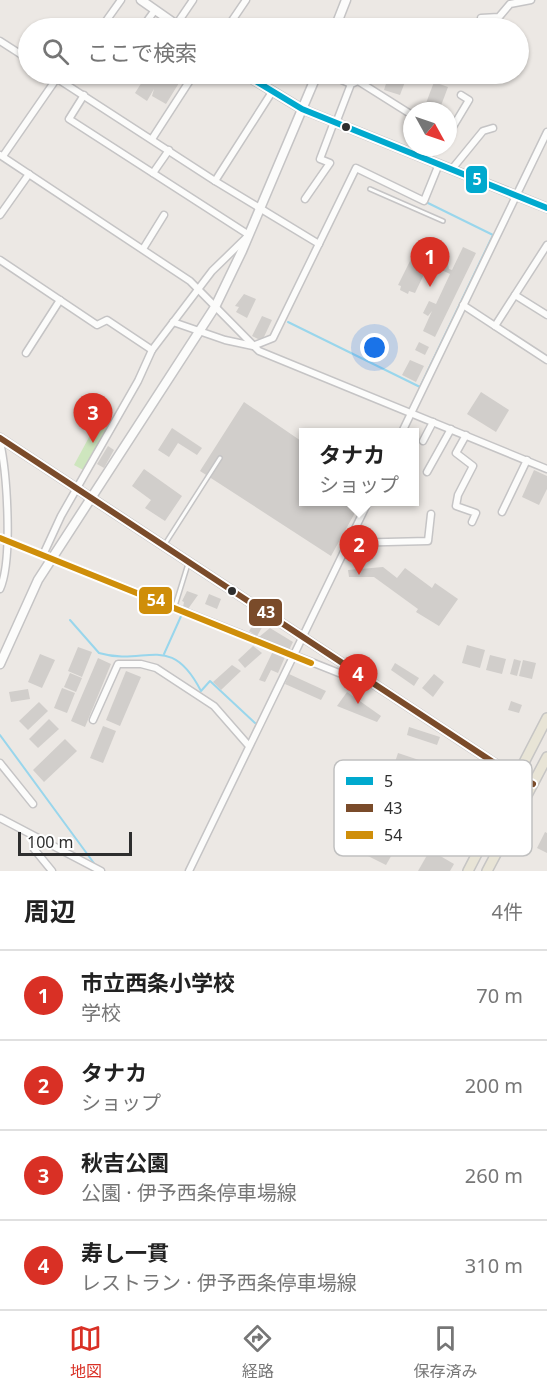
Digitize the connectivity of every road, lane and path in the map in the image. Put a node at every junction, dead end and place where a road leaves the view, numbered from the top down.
1 (121, 0) edge
2 (141, 0) edge
3 (193, 0) edge
4 (246, 0) edge
5 (346, 0) edge
6 (531, 0) edge
7 (156, 10) junction
8 (108, 18) edge
9 (150, 18) edge
10 (167, 18) edge
11 (184, 18) edge
12 (234, 18) edge
13 (339, 18) edge
14 (481, 18) dead end
15 (0, 41) edge
16 (18, 53) edge
17 (57, 84) edge
18 (66, 84) edge
19 (188, 84) edge
20 (260, 84) edge
21 (313, 84) edge
22 (351, 84) edge
23 (363, 84) edge
24 (272, 92) junction
25 (84, 95) junction
26 (461, 96) dead end
27 (302, 109) junction
28 (403, 109) edge
29 (457, 121) edge
30 (335, 123) junction
31 (493, 128) dead end
32 (547, 132) edge
33 (152, 139) junction
34 (169, 150) junction
35 (1, 155) edge
36 (439, 164) junction
37 (452, 169) junction
38 (153, 173) junction
39 (29, 174) junction
40 (215, 181) junction
41 (370, 189) dead end
42 (516, 195) junction
43 (305, 199) dead end
44 (424, 201) junction
45 (547, 208) edge
46 (260, 209) junction
47 (420, 211) junction
48 (0, 215) edge
49 (164, 215) dead end
50 (443, 221) dead end
51 (249, 235) junction
52 (319, 244) junction
53 (547, 245) edge
54 (143, 249) junction
55 (0, 260) edge
56 (197, 290) junction
57 (515, 295) junction
58 (60, 300) junction
59 (463, 305) junction
60 (215, 307) junction
61 (547, 315) edge
62 (173, 322) junction
63 (495, 326) junction
64 (200, 332) junction
65 (253, 346) junction
66 (152, 350) junction
67 (26, 353) dead end
68 (547, 360) edge
69 (411, 413) junction
70 (433, 422) junction
71 (404, 428) edge
72 (451, 429) junction
73 (466, 435) junction
74 (0, 440) edge
75 (423, 441) dead end
76 (220, 458) dead end
77 (527, 460) junction
78 (547, 469) edge
79 (427, 472) dead end
80 (77, 488) junction
81 (92, 498) junction
82 (366, 506) edge
83 (502, 512) dead end
84 (431, 514) dead end
85 (472, 522) dead end
86 (3, 539) edge
87 (347, 543) junction
88 (163, 545) junction
89 (47, 557) junction
90 (188, 561) junction
91 (3, 568) edge
92 (0, 589) edge
93 (174, 608) junction
94 (302, 636) junction
95 (4, 645) edge
96 (292, 656) junction
97 (0, 664) edge
98 (352, 669) junction
99 (547, 718) edge
100 (93, 720) dead end
101 (249, 746) junction
102 (547, 757) edge
103 (490, 760) edge
104 (525, 760) edge
105 (0, 763) edge
106 (533, 784) edge
107 (33, 804) dead end
108 (0, 818) edge
109 (44, 841) junction
110 (476, 856) edge
111 (495, 856) edge
112 (52, 871) edge
113 (101, 871) edge
114 (189, 871) edge
115 (468, 871) edge
116 (487, 871) edge

1 - 8 street
2 - 7 street
3 - 11 street
4 - 12 street
5 - 13 street
6 - 14 street
7 - 9 street
7 - 10 street
15 - 16 street
17 - 35 street
18 - 25 street
19 - 33 street
20 - 24 street
21 - 27 street
22 - 30 street
23 - 28 street
24 - 27 street
24 - 40 street
25 - 33 street
25 - 38 street
26 - 29 street
27 - 30 street
27 - 46 street
30 - 36 street
30 - 43 street
31 - 37 street
32 - 42 street
33 - 34 street
34 - 38 street
34 - 40 street
35 - 39 street
36 - 37 street
36 - 44 street
37 - 42 street
38 - 51 street
39 - 48 street
39 - 54 street
40 - 46 street
41 - 47 lane
42 - 45 street
42 - 59 street
44 - 47 lane
44 - 52 street
46 - 51 street
46 - 52 street
47 - 50 lane
49 - 54 street
51 - 56 street
51 - 60 street
52 - 65 street
53 - 57 street
54 - 56 street
55 - 58 street
56 - 60 street
56 - 62 street
57 - 61 street
57 - 63 street
58 - 66 street
58 - 67 street
59 - 63 street
59 - 69 street
60 - 64 street
60 - 65 street
62 - 64 street
62 - 66 street
63 - 68 street
64 - 65 street
64 - 81 street
65 - 69 street
66 - 80 street
69 - 70 street
69 - 71 street
70 - 72 street
70 - 75 street
72 - 73 street
72 - 79 street
73 - 77 street
73 - 85 street
74 - 80 street
74 - 86 street
76 - 88 lane
77 - 78 street
77 - 83 street
80 - 81 street
80 - 89 street
81 - 88 street
81 - 89 street
82 - 87 street
84 - 87 street
86 - 89 street
86 - 91 street
87 - 94 street
88 - 90 street
89 - 93 street
89 - 95 street
90 - 93 lane
90 - 94 street
91 - 92 street
93 - 96 street
94 - 96 street
94 - 98 street
95 - 97 street
96 - 98 street
96 - 101 street
98 - 103 street
99 - 104 main road
100 - 101 street
101 - 114 street
102 - 106 main road
105 - 107 street
108 - 109 street
109 - 112 street
109 - 113 street
110 - 115 main road
111 - 116 main road

